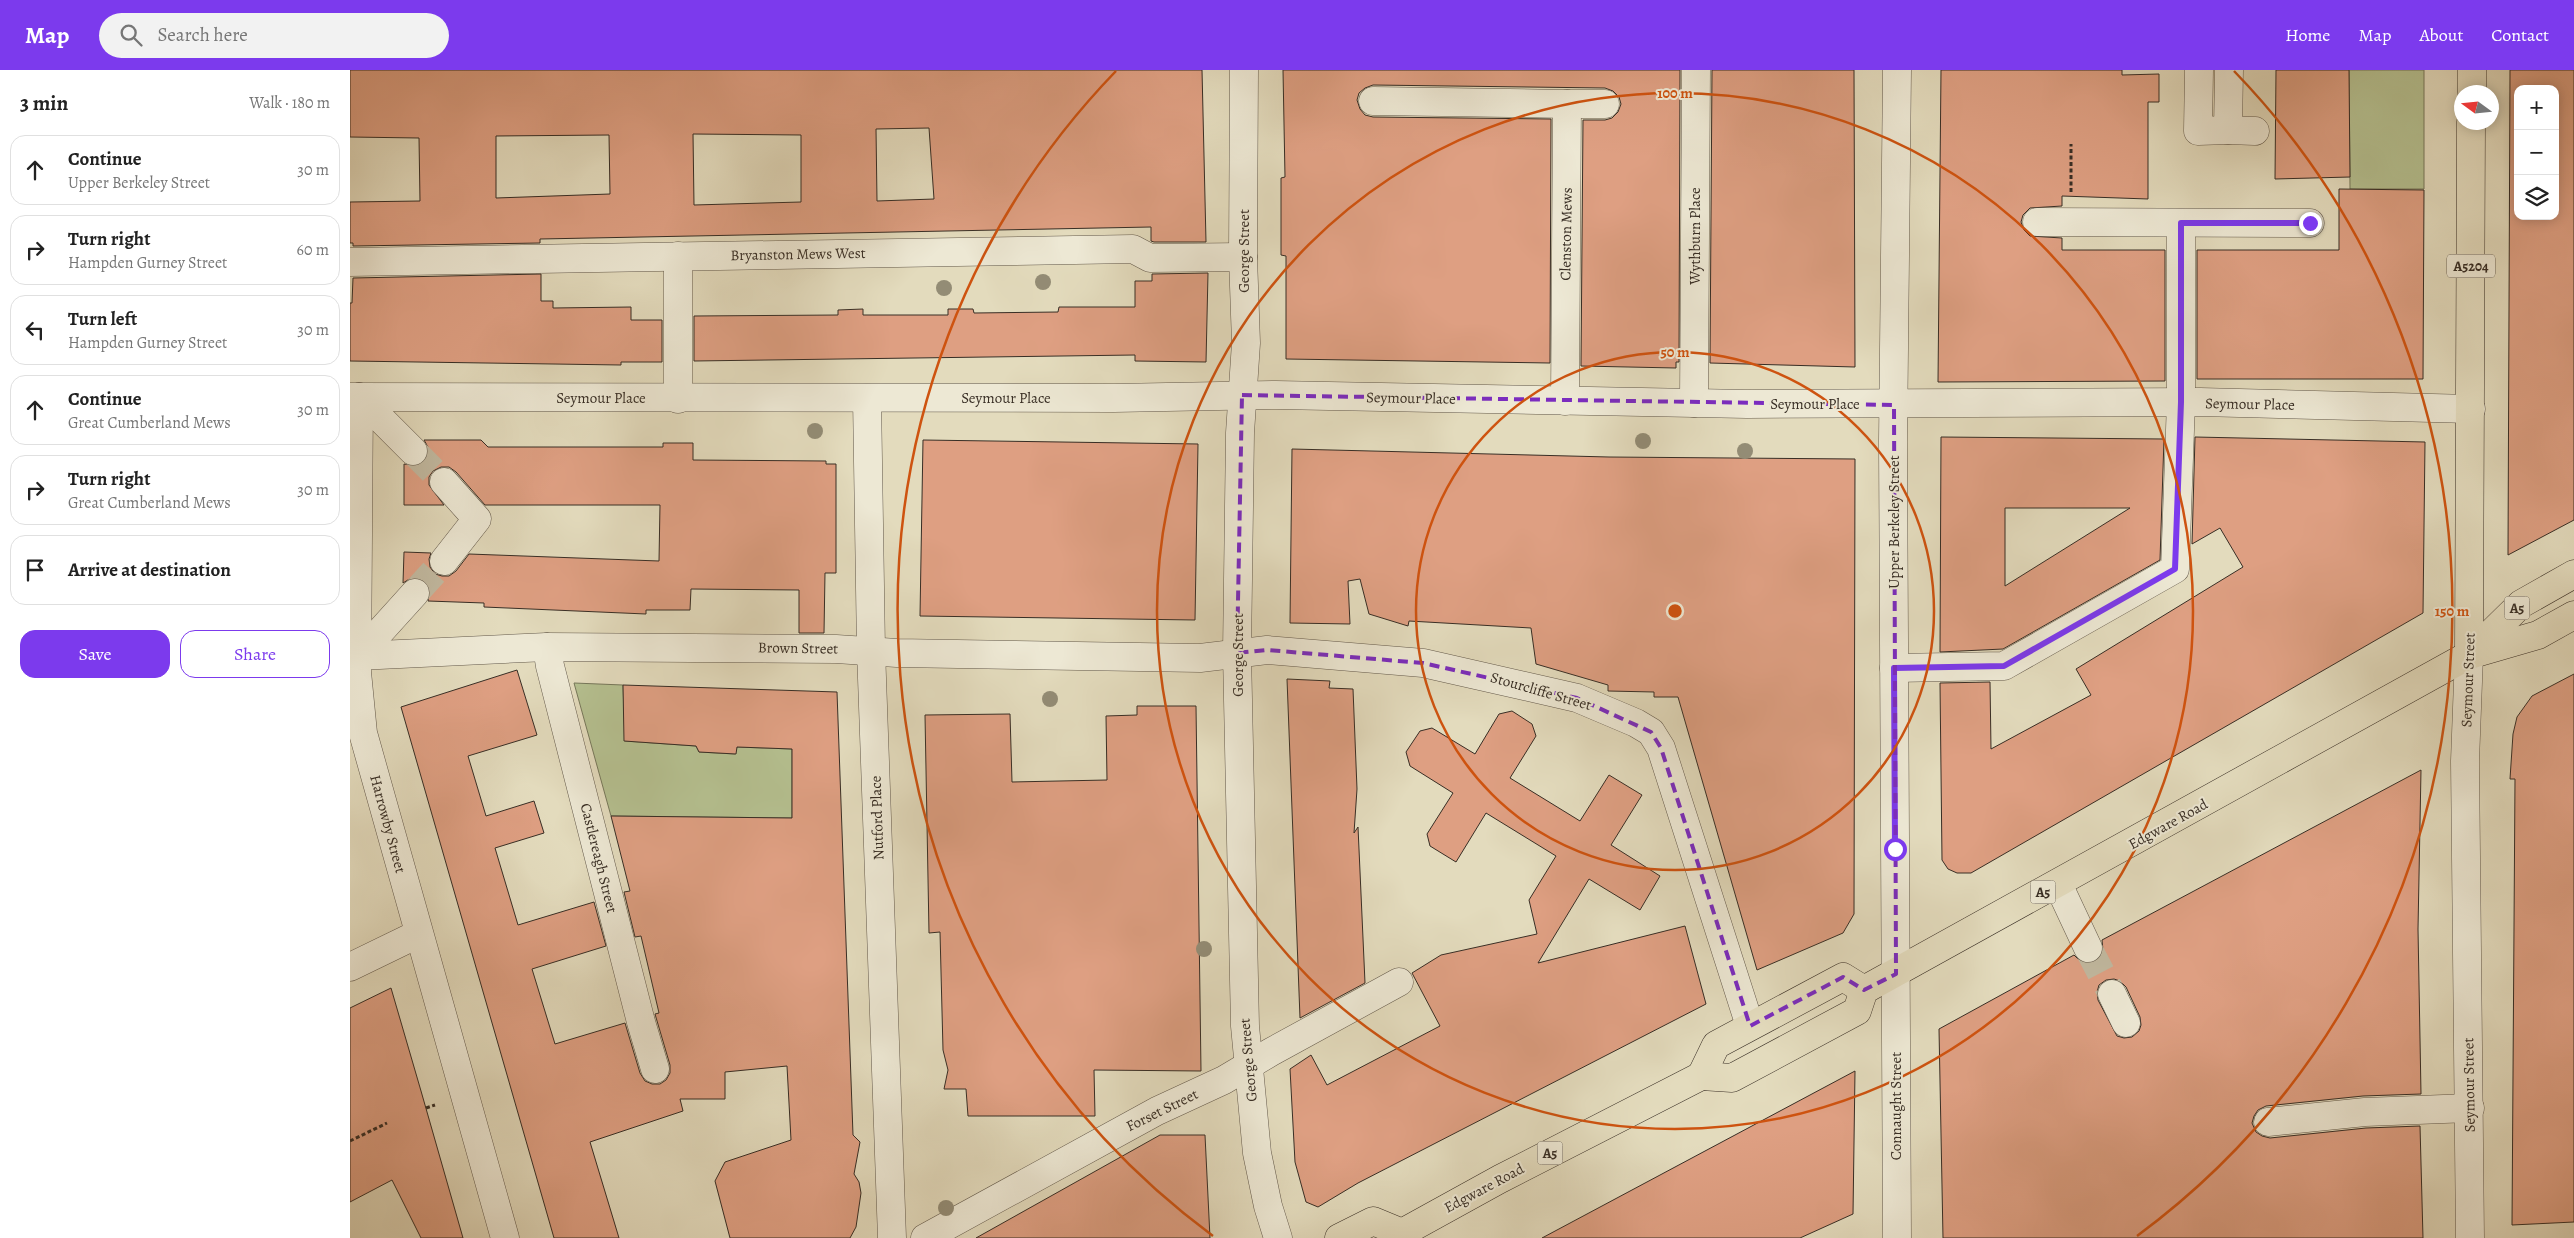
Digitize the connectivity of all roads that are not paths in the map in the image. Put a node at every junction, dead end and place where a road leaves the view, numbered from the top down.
1 (1244, 70) edge
2 (1696, 70) edge
3 (1897, 70) edge
4 (2199, 70) edge
5 (2229, 70) edge
6 (2472, 70) edge
7 (2472, 85) edge
8 (1373, 101) dead end
9 (1567, 104) junction
10 (1605, 104) dead end
11 (2228, 130) junction
12 (2472, 130) edge
13 (2256, 131) dead end
14 (2037, 222) dead end
15 (2181, 223) junction
16 (2310, 223) dead end
17 (678, 256) junction
18 (1243, 257) junction
19 (350, 262) edge
20 (1242, 395) junction
21 (355, 397) edge
22 (867, 398) junction
23 (678, 399) junction
24 (1565, 401) junction
25 (2181, 402) junction
26 (1694, 403) junction
27 (1894, 405) junction
28 (2471, 409) junction
29 (413, 451) tunnel mouth
30 (444, 482) tunnel mouth
31 (444, 561) tunnel mouth
32 (2574, 574) edge
33 (415, 593) tunnel mouth
34 (2574, 615) edge
35 (547, 647) junction
36 (871, 650) junction
37 (1237, 653) junction
38 (2470, 655) junction
39 (355, 668) edge
40 (1894, 668) junction
41 (2058, 884) junction
42 (418, 934) junction
43 (2088, 948) tunnel mouth
44 (350, 967) edge
45 (1896, 974) junction
46 (1399, 982) dead end
47 (1864, 990) junction
48 (2112, 994) tunnel mouth
49 (2126, 1023) dead end
50 (1750, 1026) junction
51 (1247, 1065) junction
52 (655, 1069) dead end
53 (1701, 1076) junction
54 (2470, 1108) junction
55 (2268, 1122) dead end
56 (1400, 1235) edge
57 (506, 1238) edge
58 (892, 1238) edge
59 (925, 1238) edge
60 (1278, 1238) edge
61 (1339, 1238) edge
62 (1897, 1238) edge
63 (2470, 1238) edge

1 - 18 street, George Street
2 - 26 street, Wythburn Place
3 - 27 street, Upper Berkeley Street
4 - 11 street
5 - 11 street
6 - 7 main road
8 - 9 street
9 - 10 street
9 - 24 street, Clenston Mews
11 - 13 street
12 - 28 main road, Seymour Street / A5204
14 - 15 street
15 - 16 street
15 - 25 street
17 - 18 street, Bryanston Mews West
17 - 19 street, Bryanston Mews West
17 - 23 street
18 - 20 street, George Street
20 - 22 street, Seymour Place
20 - 24 street, Seymour Place
20 - 37 street, George Street
21 - 23 street, Seymour Place
21 - 29 street
21 - 39 street, Harrowby Street
22 - 23 street, Seymour Place
22 - 36 street, Nutford Place
24 - 26 street, Seymour Place
25 - 27 street, Seymour Place
25 - 28 street, Seymour Place
25 - 40 street
26 - 27 street, Seymour Place
27 - 40 street, Upper Berkeley Street
28 - 38 main road, Seymour Street / A5204
30 - 31 street
32 - 38 main road, Edgware Road / A5
33 - 39 street
34 - 38 main road, Edgware Road / A5
35 - 36 street, Brown Street
35 - 39 street, Brown Street
35 - 52 street, Castlereagh Street
36 - 37 street, Brown Street
36 - 58 street, Nutford Place
37 - 50 street, Stourcliffe Street
37 - 51 street, George Street
38 - 41 main road, Edgware Road / A5
38 - 54 street, Seymour Street
39 - 42 street, Harrowby Street
40 - 45 street, Upper Berkeley Street
41 - 43 street
41 - 45 main road, Edgware Road / A5
42 - 44 street
42 - 57 street, Harrowby Street
45 - 47 main road, Edgware Road / A5
45 - 62 street, Connaught Street
46 - 51 street, Forset Street
47 - 50 main road
47 - 53 main road
48 - 49 street
50 - 53 main road
51 - 59 street, Forset Street
51 - 60 street, George Street
53 - 56 main road, Edgware Road / A5
54 - 55 street
54 - 63 street, Seymour Street
56 - 61 main road, Edgware Road / A5

